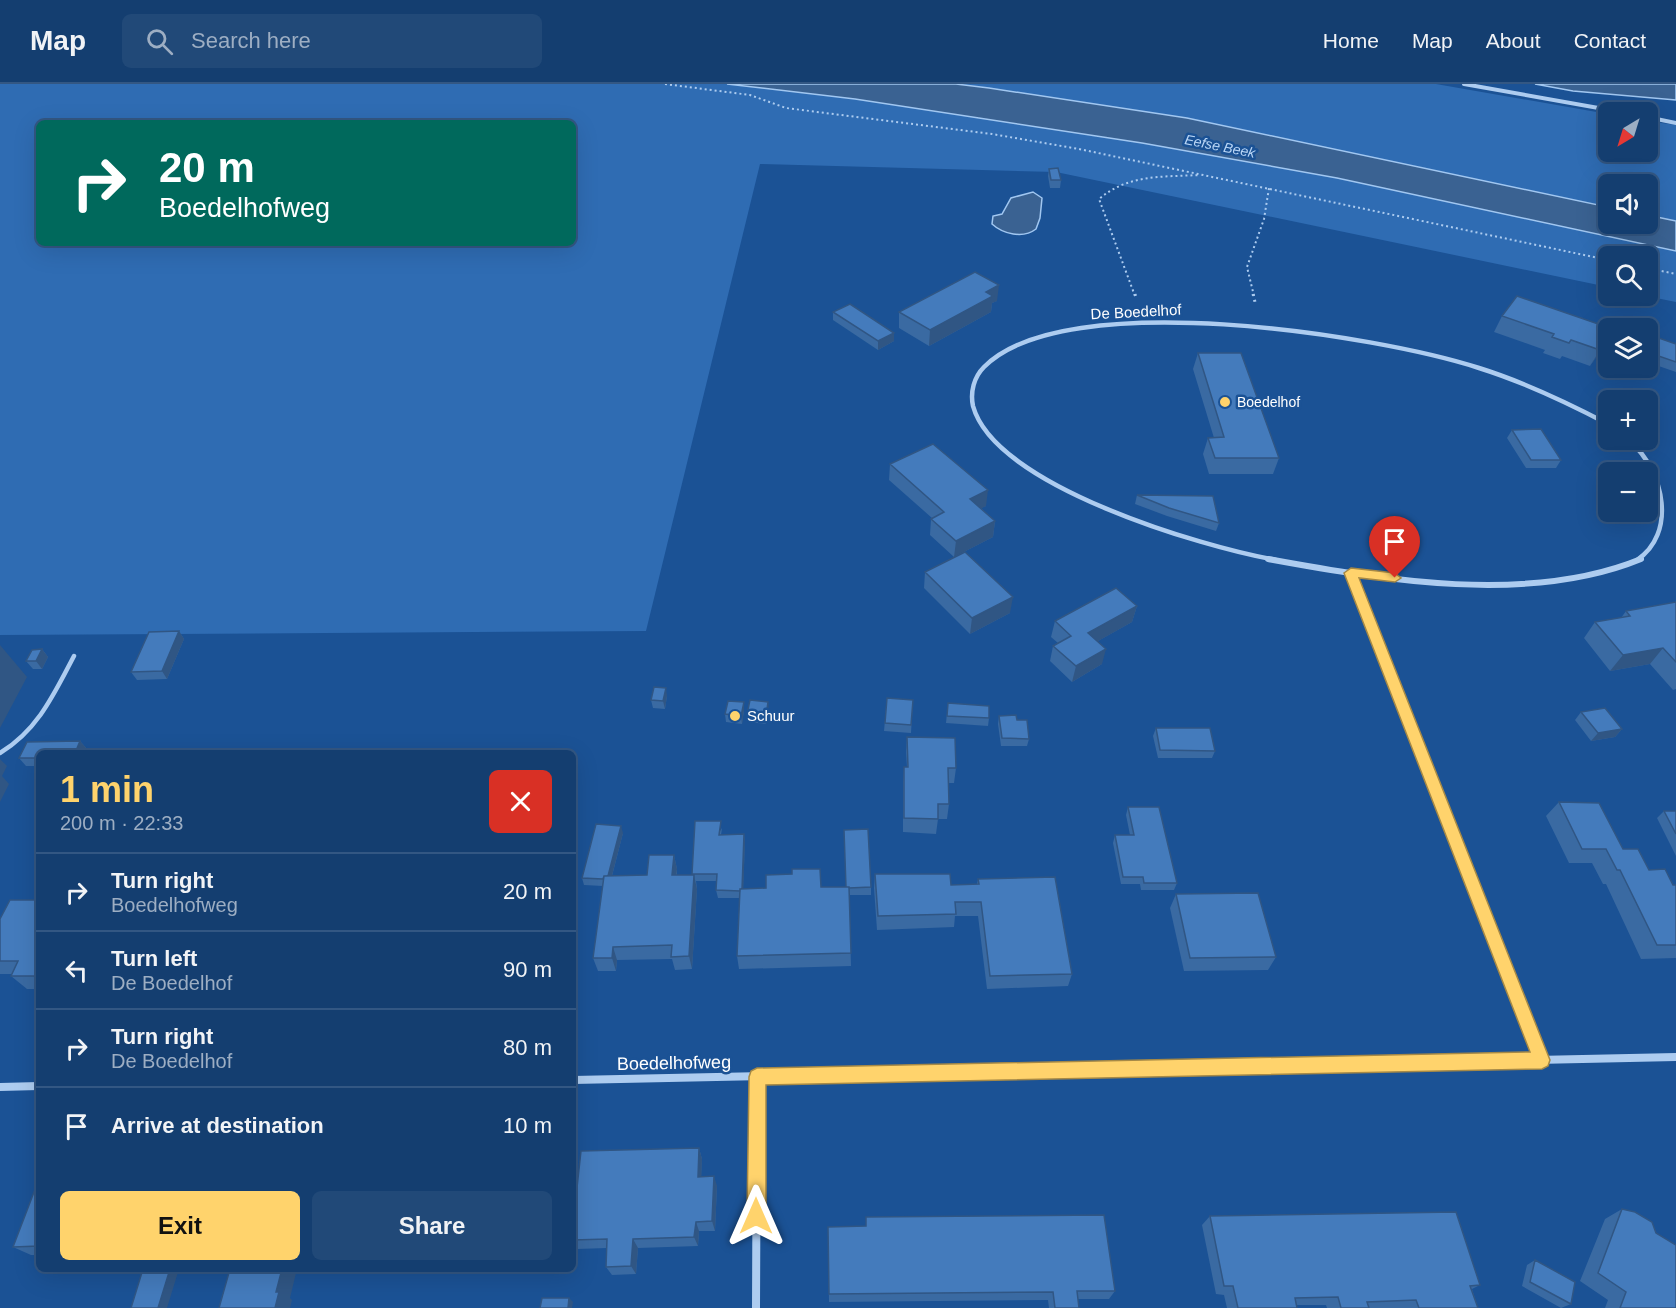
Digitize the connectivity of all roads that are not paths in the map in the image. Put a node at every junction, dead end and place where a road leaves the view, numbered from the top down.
1 (1464, 84) edge
2 (1598, 108) edge
3 (1658, 119) edge
4 (1676, 123) edge
5 (1598, 418) edge
6 (1640, 450) edge
7 (1661, 472) dead end
8 (1662, 543) dead end
9 (1351, 573) junction
10 (74, 656) dead end
11 (0, 753) edge
12 (1676, 1057) edge
13 (1542, 1060) junction
14 (757, 1077) junction
15 (576, 1080) edge
16 (36, 1086) edge
17 (0, 1087) edge
18 (756, 1308) edge

1 - 2 street
3 - 4 street
5 - 9 street, De Boedelhof
6 - 7 street
8 - 9 street, De Boedelhof
9 - 13 street
10 - 11 lane
12 - 13 street, Boedelhofweg
13 - 14 street, Boedelhofweg
14 - 15 street, Boedelhofweg
14 - 18 street
16 - 17 street

